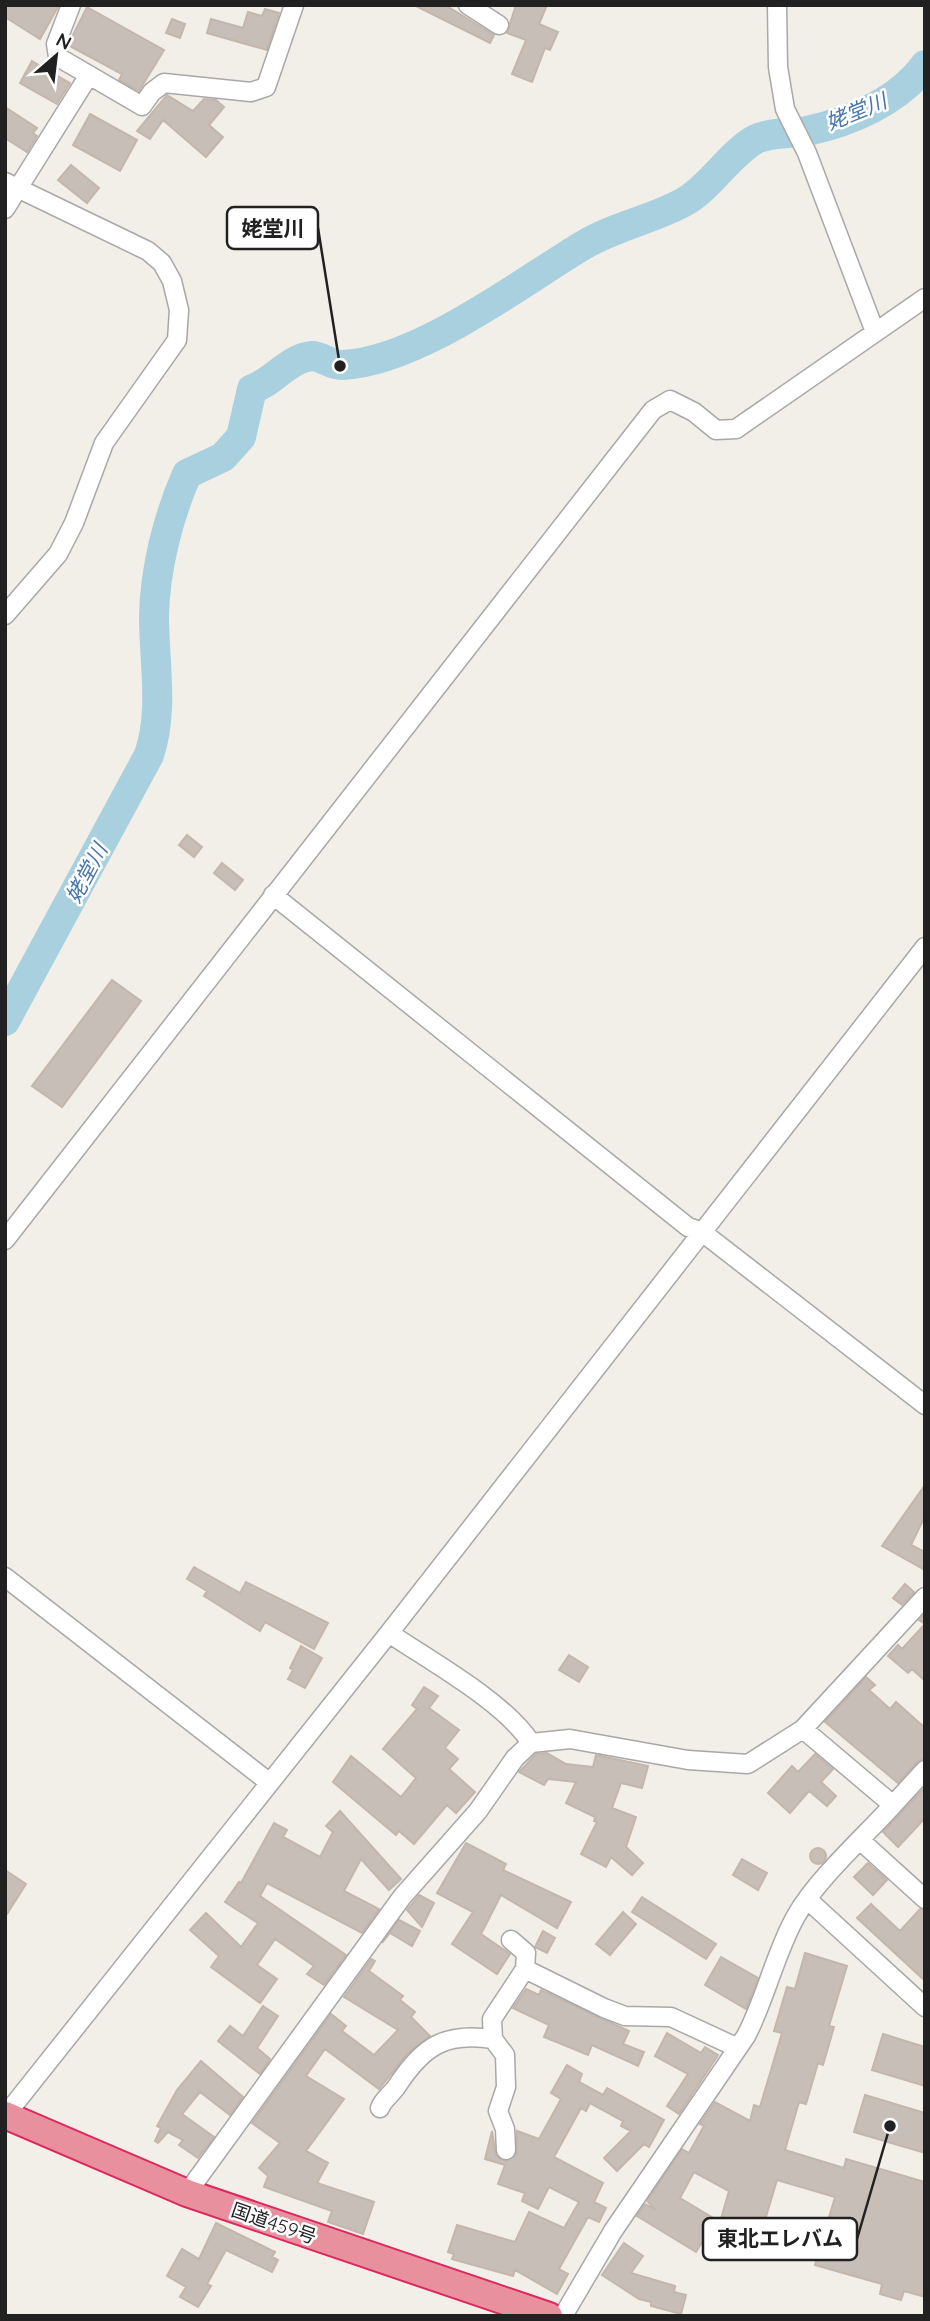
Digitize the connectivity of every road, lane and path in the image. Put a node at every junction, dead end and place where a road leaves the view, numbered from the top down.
1 (71, 5) edge
2 (294, 5) edge
3 (468, 5) edge
4 (777, 5) edge
5 (499, 25) dead end
6 (89, 75) junction
7 (12, 186) edge
8 (5, 209) edge
9 (925, 298) edge
10 (875, 332) junction
11 (5, 615) edge
12 (274, 895) junction
13 (925, 947) edge
14 (702, 1232) junction
15 (5, 1240) edge
16 (925, 1405) edge
17 (5, 1577) edge
18 (925, 1597) edge
19 (389, 1633) junction
20 (803, 1729) junction
21 (531, 1743) junction
22 (924, 1773) edge
23 (270, 1783) junction
24 (893, 1805) junction
25 (861, 1841) junction
26 (807, 1899) junction
27 (925, 1899) edge
28 (511, 1940) dead end
29 (525, 1969) junction
30 (925, 2007) edge
31 (493, 2039) junction
32 (738, 2048) junction
33 (380, 2108) dead end
34 (6, 2116) edge
35 (506, 2150) dead end
36 (187, 2193) junction
37 (536, 2314) edge
38 (563, 2316) edge

1 - 6 street
2 - 6 street
3 - 5 street
4 - 10 street
6 - 7 street
7 - 8 street
7 - 11 street
9 - 10 street
10 - 12 street
12 - 14 street
12 - 15 street
13 - 14 street
14 - 16 street
14 - 19 street
17 - 23 street
18 - 20 street
19 - 21 street
19 - 23 street
20 - 21 street
20 - 24 street
21 - 36 street
22 - 24 street
23 - 34 street
24 - 25 street
25 - 26 street
25 - 27 street
26 - 30 street
26 - 32 street
28 - 29 street
29 - 31 street
29 - 32 street
31 - 33 street
31 - 35 street
32 - 38 street
34 - 36 highway, 国道459号
36 - 37 highway, 国道459号

